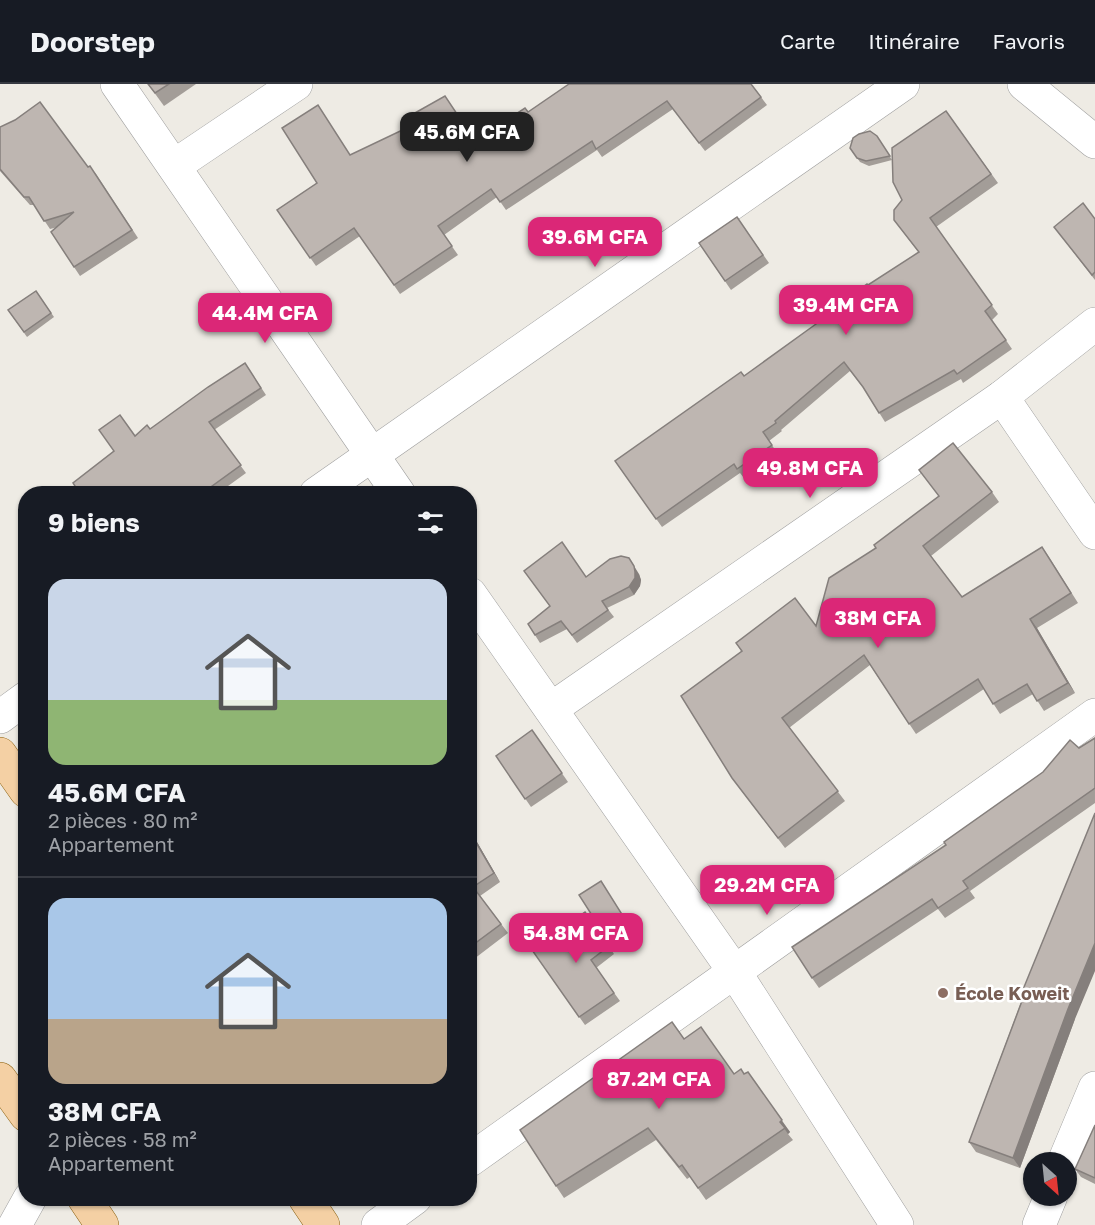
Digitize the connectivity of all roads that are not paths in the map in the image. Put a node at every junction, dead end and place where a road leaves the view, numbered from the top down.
1 (117, 84) edge
2 (296, 84) edge
3 (903, 84) edge
4 (1024, 84) edge
5 (1095, 142) edge
6 (174, 166) junction
7 (1095, 324) edge
8 (1002, 397) junction
9 (372, 454) junction
10 (327, 486) edge
11 (394, 486) edge
12 (1095, 532) edge
13 (477, 604) edge
14 (18, 704) edge
15 (551, 710) junction
16 (1095, 715) edge
17 (0, 717) edge
18 (0, 754) edge
19 (18, 780) edge
20 (734, 971) junction
21 (0, 1079) edge
22 (1095, 1088) edge
23 (18, 1104) edge
24 (1069, 1152) edge
25 (477, 1155) edge
26 (26, 1206) edge
27 (89, 1206) edge
28 (310, 1206) edge
29 (404, 1206) edge
30 (1047, 1206) edge
31 (15, 1225) edge
32 (102, 1225) edge
33 (323, 1225) edge
34 (378, 1225) edge
35 (897, 1225) edge
36 (1039, 1225) edge

1 - 6 street
2 - 6 street
3 - 9 street
4 - 5 street
6 - 9 street
7 - 8 street
8 - 12 street
8 - 15 street
9 - 10 street
9 - 11 street
13 - 15 street
14 - 17 street
15 - 20 street
16 - 20 street
18 - 19 main road
20 - 25 street
20 - 35 street
21 - 23 main road
22 - 24 street
26 - 31 street
27 - 32 main road
28 - 33 main road
29 - 34 street
30 - 36 street

